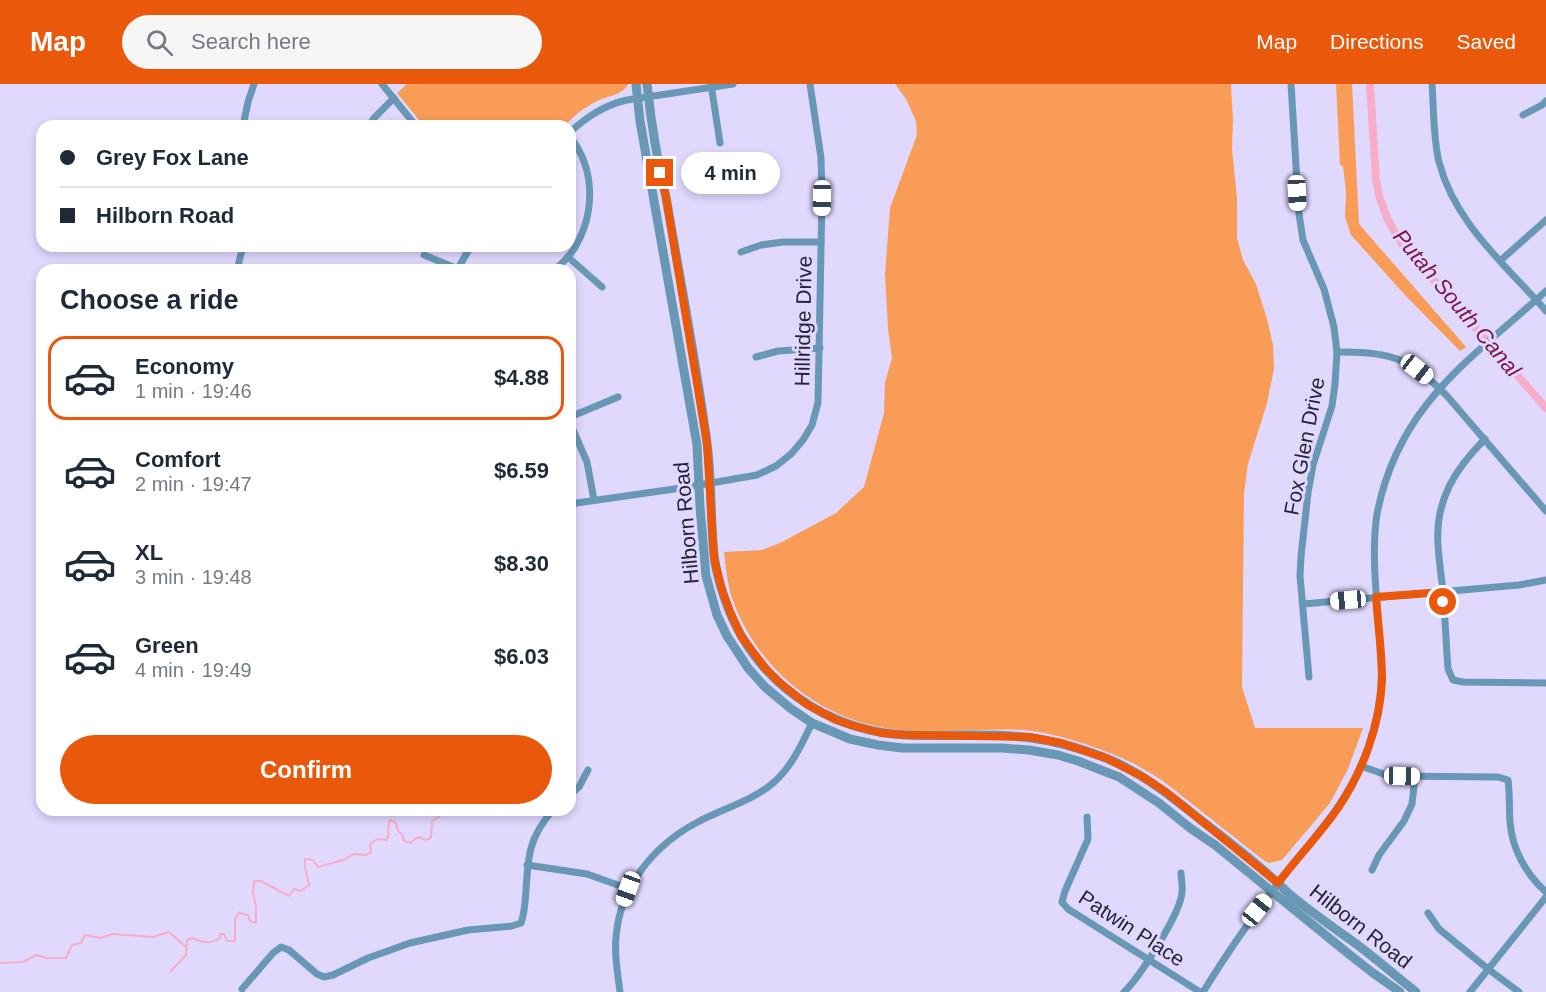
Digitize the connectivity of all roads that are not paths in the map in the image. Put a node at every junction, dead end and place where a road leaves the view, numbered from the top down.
1 (254, 84) edge
2 (382, 84) edge
3 (636, 84) edge
4 (647, 84) edge
5 (733, 84) edge
6 (810, 84) edge
7 (1291, 84) edge
8 (1432, 84) edge
9 (711, 85) edge
10 (648, 97) junction
11 (394, 98) junction
12 (638, 98) junction
13 (1546, 101) edge
14 (1523, 115) dead end
15 (244, 120) edge
16 (373, 120) edge
17 (411, 120) edge
18 (576, 127) edge
19 (720, 143) dead end
20 (576, 146) edge
21 (1546, 220) edge
22 (821, 242) junction
23 (576, 244) edge
24 (571, 252) edge
25 (741, 252) dead end
26 (424, 255) dead end
27 (568, 257) junction
28 (1500, 261) junction
29 (444, 264) edge
30 (561, 264) edge
31 (576, 264) edge
32 (576, 264) edge
33 (602, 287) dead end
34 (1546, 291) edge
35 (1536, 300) junction
36 (1546, 311) edge
37 (820, 348) junction
38 (1337, 352) junction
39 (756, 357) dead end
40 (1439, 388) junction
41 (618, 397) dead end
42 (576, 414) edge
43 (576, 437) edge
44 (1485, 439) junction
45 (705, 484) junction
46 (594, 500) junction
47 (576, 503) edge
48 (1546, 511) edge
49 (1546, 580) edge
50 (1443, 592) junction
51 (1376, 597) junction
52 (1303, 604) junction
53 (1309, 677) dead end
54 (1546, 682) edge
55 (812, 723) junction
56 (1361, 766) junction
57 (588, 770) dead end
58 (1415, 777) junction
59 (576, 790) edge
60 (548, 816) edge
61 (1087, 817) dead end
62 (527, 865) junction
63 (1372, 870) dead end
64 (1181, 873) dead end
65 (1275, 887) junction
66 (628, 889) junction
67 (1546, 892) edge
68 (1546, 897) edge
69 (1428, 913) dead end
70 (1149, 959) junction
71 (1488, 969) junction
72 (242, 989) dead end
73 (620, 992) edge
74 (1124, 992) edge
75 (1202, 992) edge
76 (1400, 992) edge
77 (1416, 992) edge
78 (1470, 992) edge
79 (1519, 992) edge

1 - 15 street
2 - 11 street
3 - 12 street, Hilborn Road
4 - 10 street, Hilborn Road
5 - 9 street
6 - 22 street, Hillridge Drive
7 - 38 street, Fox Glen Drive
8 - 28 street
9 - 10 street
9 - 19 street
10 - 12 street
10 - 45 street, Hilborn Road
11 - 16 street
11 - 17 street
12 - 18 street
12 - 45 street, Hilborn Road
13 - 14 street
20 - 23 street
21 - 28 street
22 - 25 street
22 - 37 street, Hillridge Drive
24 - 27 street
26 - 29 street
27 - 30 street
27 - 31 street
28 - 35 street
32 - 33 street
34 - 35 street
35 - 36 street
35 - 40 street
37 - 39 street
37 - 45 street, Hillridge Drive
38 - 40 street
38 - 52 street, Fox Glen Drive
40 - 44 street
40 - 51 street
41 - 42 street
43 - 46 street
44 - 48 street
44 - 50 street
45 - 46 street, Hillridge Drive
45 - 55 street, Hilborn Road
45 - 65 street, Hilborn Road
46 - 47 street, Hillridge Drive
49 - 50 street
50 - 51 street
50 - 54 street
51 - 52 street
51 - 56 street
52 - 53 street, Fox Glen Drive
55 - 65 street, Hilborn Road
55 - 66 street
56 - 58 street
56 - 65 street
57 - 59 street
58 - 63 street
58 - 67 street
60 - 62 street
61 - 70 street, Patwin Place
62 - 66 street
62 - 72 street
64 - 70 street
65 - 75 street
65 - 76 street, Hilborn Road
65 - 77 street, Hilborn Road
66 - 73 street
68 - 71 street
69 - 71 street
70 - 74 street
70 - 75 street, Patwin Place
71 - 78 street
71 - 79 street

